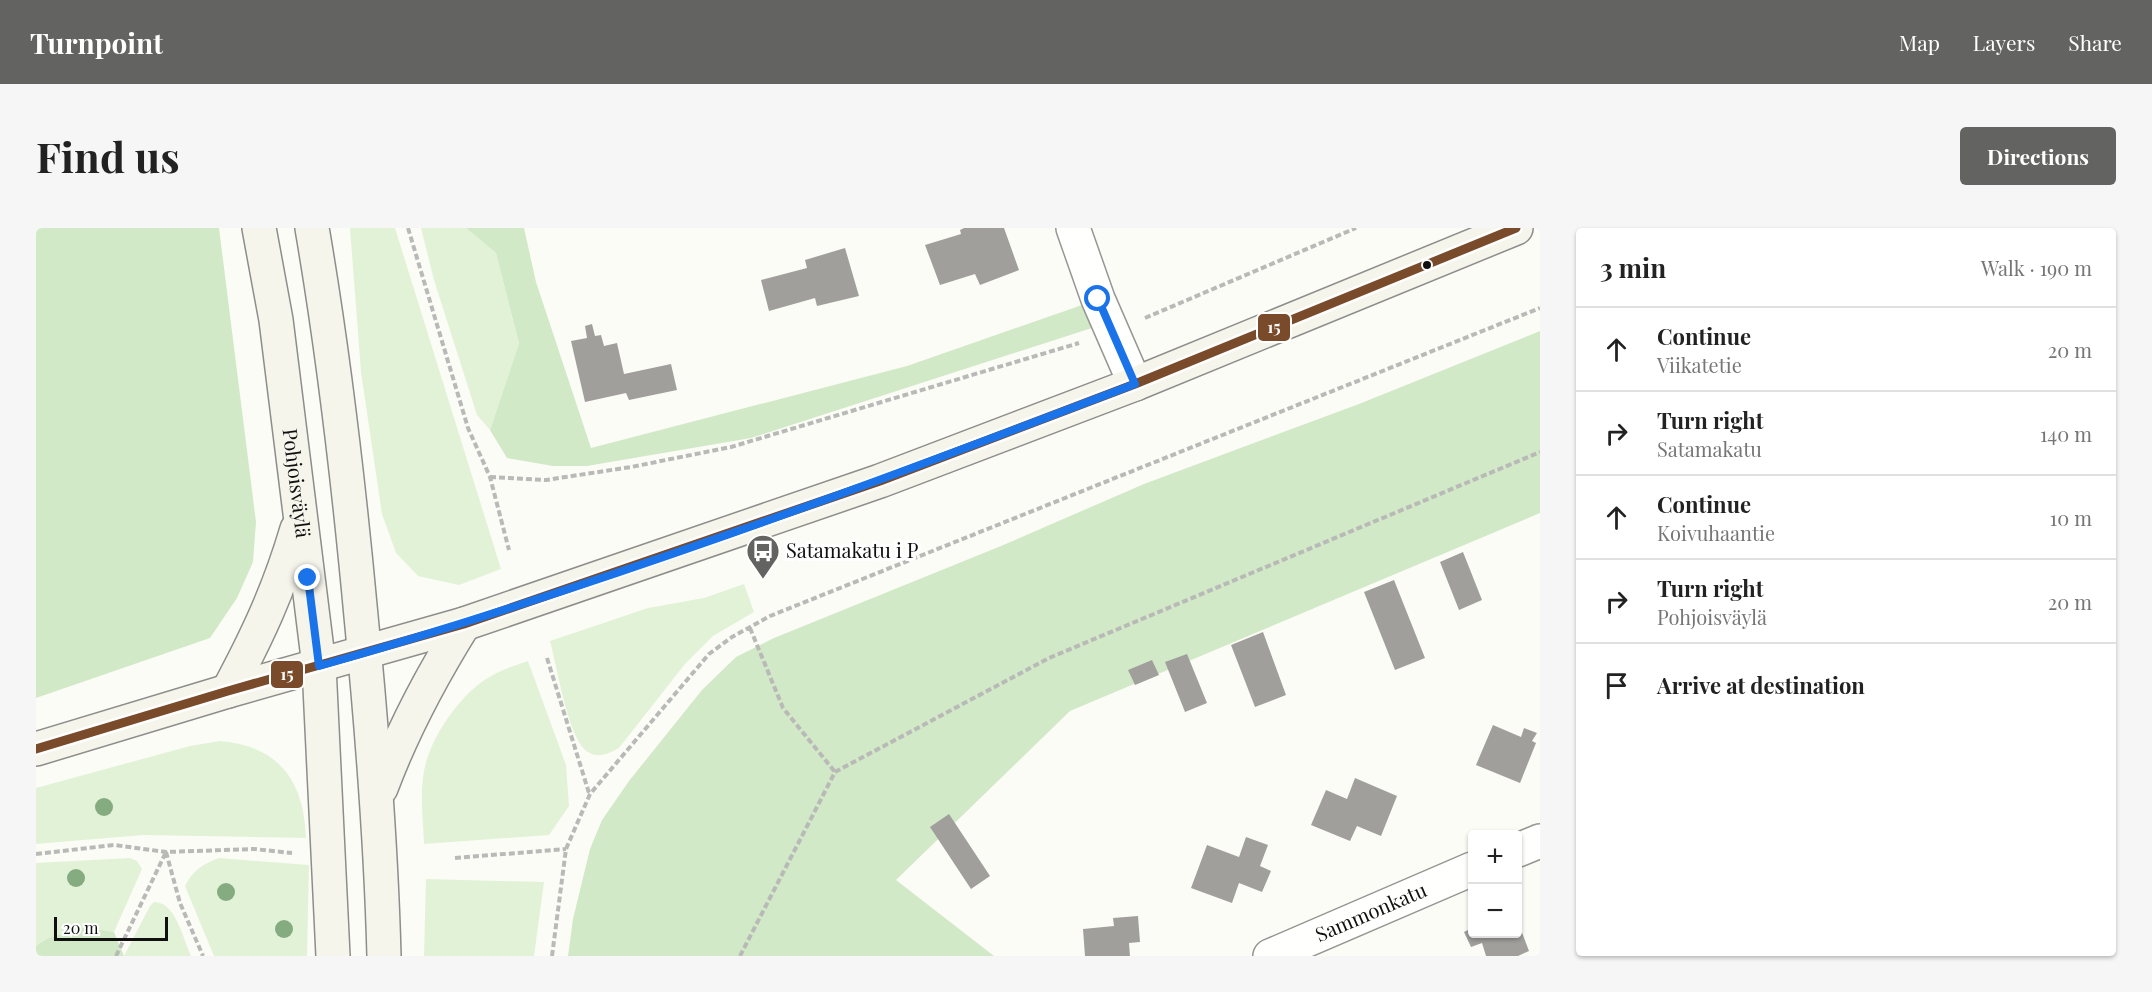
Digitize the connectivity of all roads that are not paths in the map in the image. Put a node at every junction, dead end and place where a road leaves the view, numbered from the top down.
1 (259, 228) edge
2 (312, 228) edge
3 (1073, 228) edge
4 (1516, 228) edge
5 (1135, 384) junction
6 (302, 513) junction
7 (464, 624) junction
8 (364, 653) junction
9 (319, 666) junction
10 (228, 691) junction
11 (36, 749) edge
12 (375, 803) junction
13 (1540, 841) edge
14 (1522, 848) edge
15 (1468, 871) edge
16 (333, 956) edge
17 (384, 956) edge
18 (1270, 956) edge

1 - 6 street, Pohjoisväylä
2 - 8 street
3 - 5 street
4 - 5 street
5 - 7 street
6 - 9 street, Pohjoisväylä
6 - 10 street
7 - 8 street
7 - 12 street
8 - 9 street
8 - 12 street
9 - 10 street
9 - 16 street, Pohjoisväylä
10 - 11 street
12 - 17 street
13 - 14 street
15 - 18 street, Sammonkatu

